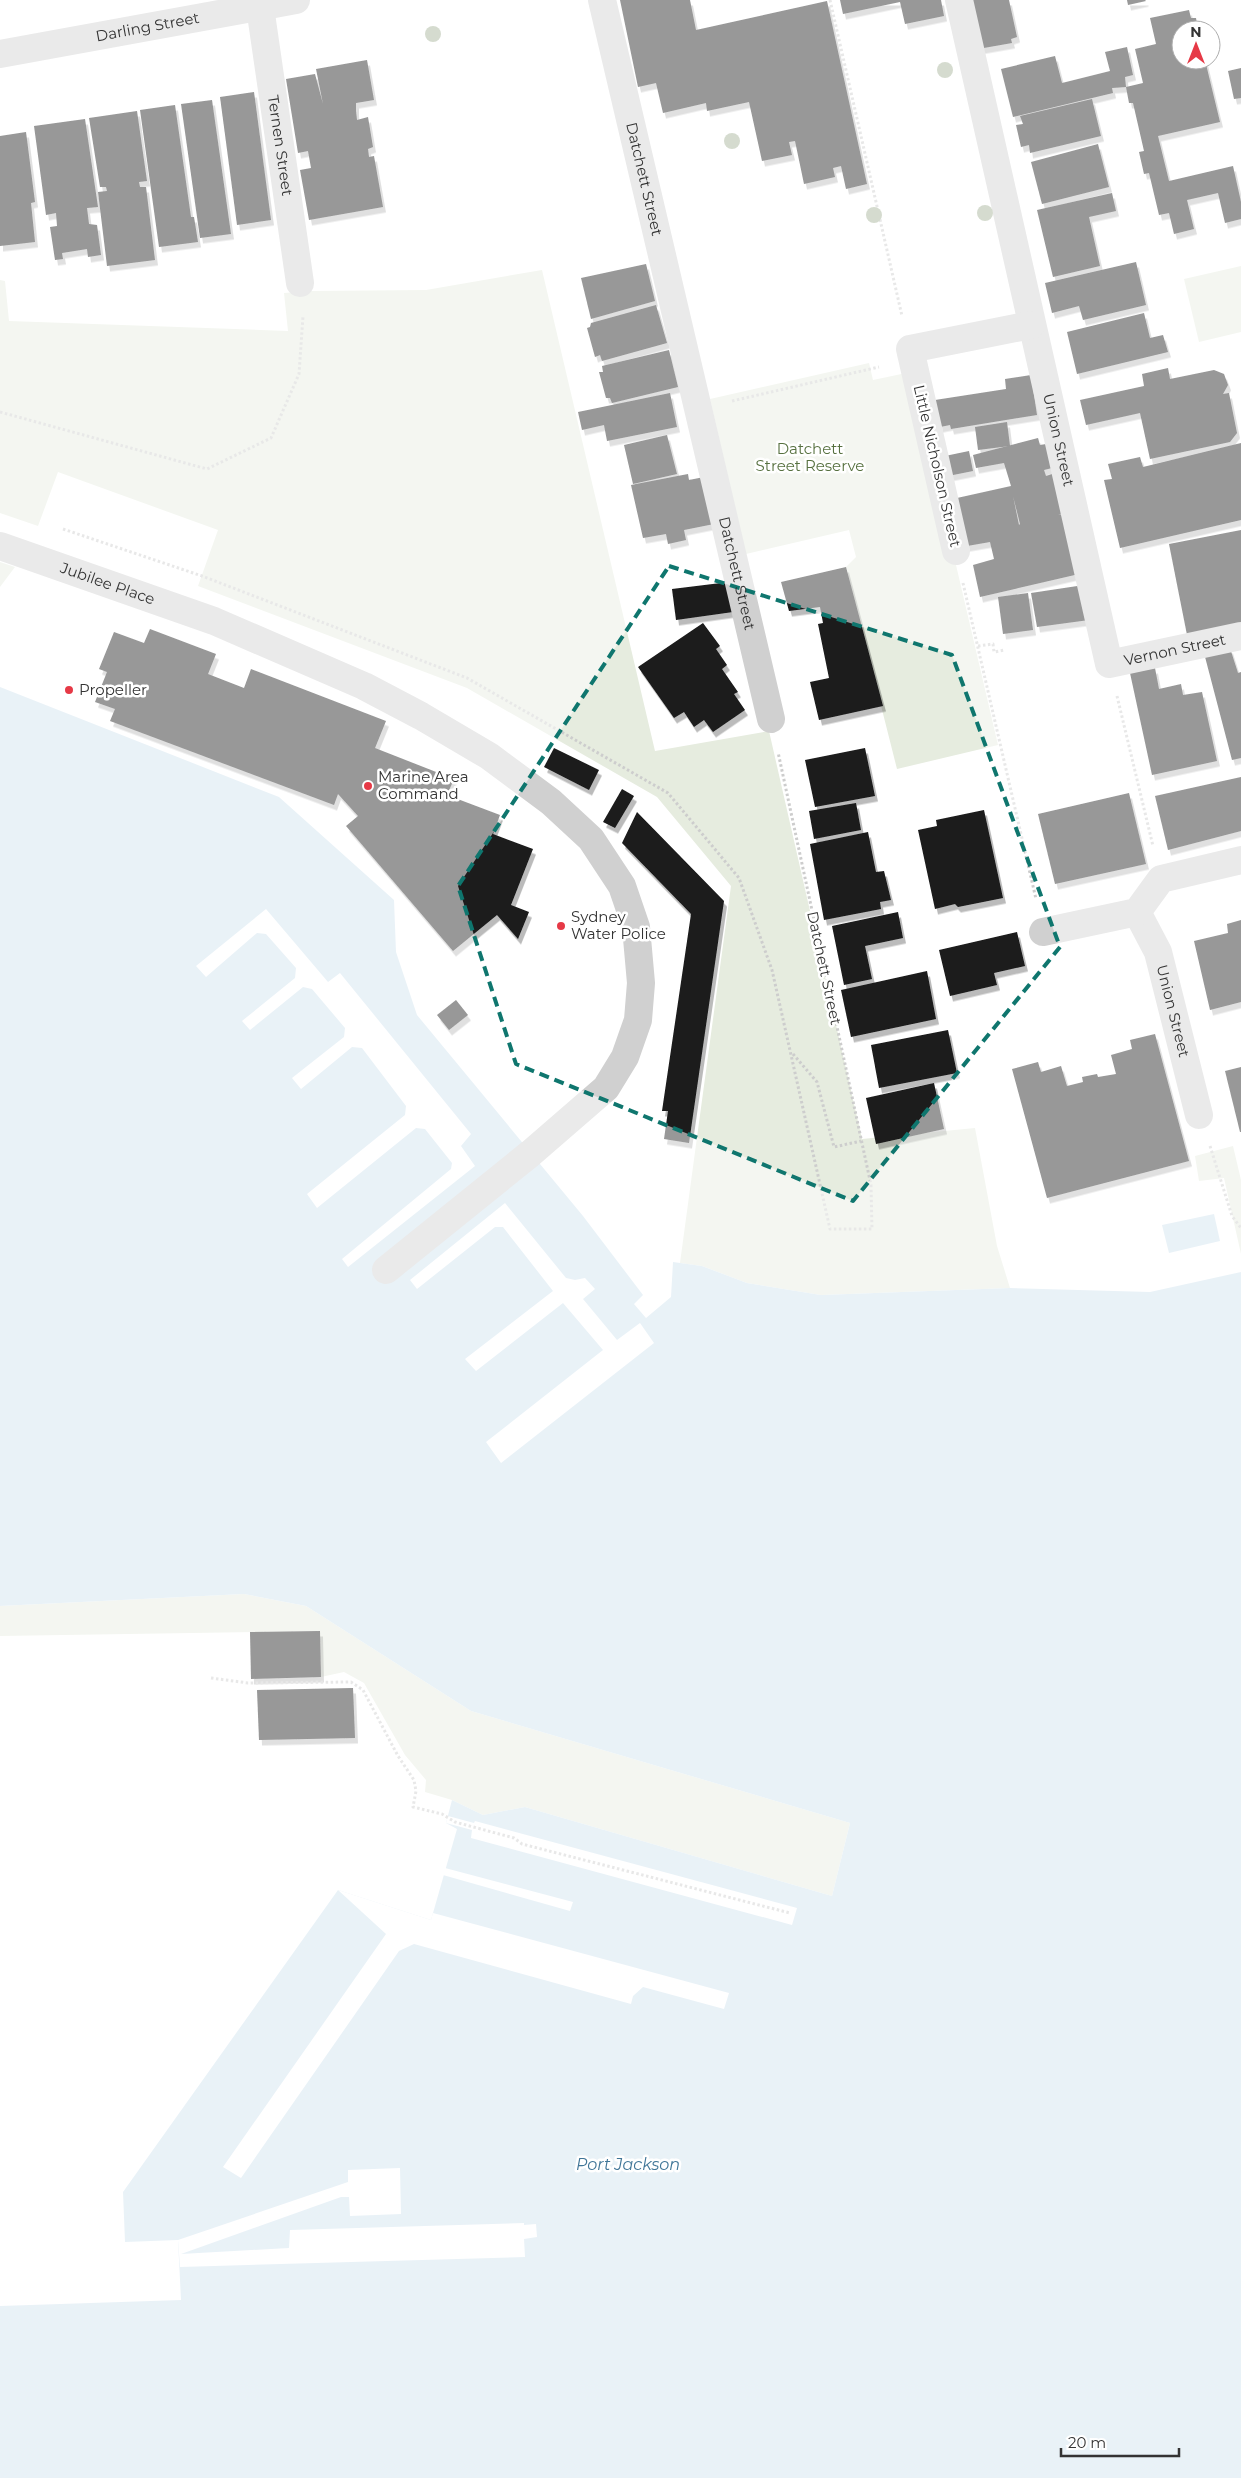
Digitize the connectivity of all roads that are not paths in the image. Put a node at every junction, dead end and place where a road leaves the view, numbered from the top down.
1 (296, 0) edge
2 (602, 0) edge
3 (959, 0) edge
4 (260, 7) junction
5 (0, 54) edge
6 (300, 283) dead end
7 (1031, 325) junction
8 (0, 546) edge
9 (956, 551) road end
10 (1241, 636) edge
11 (1109, 664) joint
12 (771, 719) road end
13 (1241, 860) edge
14 (1137, 912) junction
15 (1043, 932) road end
16 (1199, 1115) road end
17 (386, 1270) dead end

1 - 4 street, Darling Street
2 - 12 street, Datchett Street
3 - 7 street, Union Street
4 - 5 street, Darling Street
4 - 6 street, Ternen Street
7 - 9 street, Little Nicholson Street
7 - 11 street, Union Street
8 - 17 street, Jubilee Place
10 - 11 street, Vernon Street
13 - 14 street
14 - 15 street
14 - 16 street, Union Street

